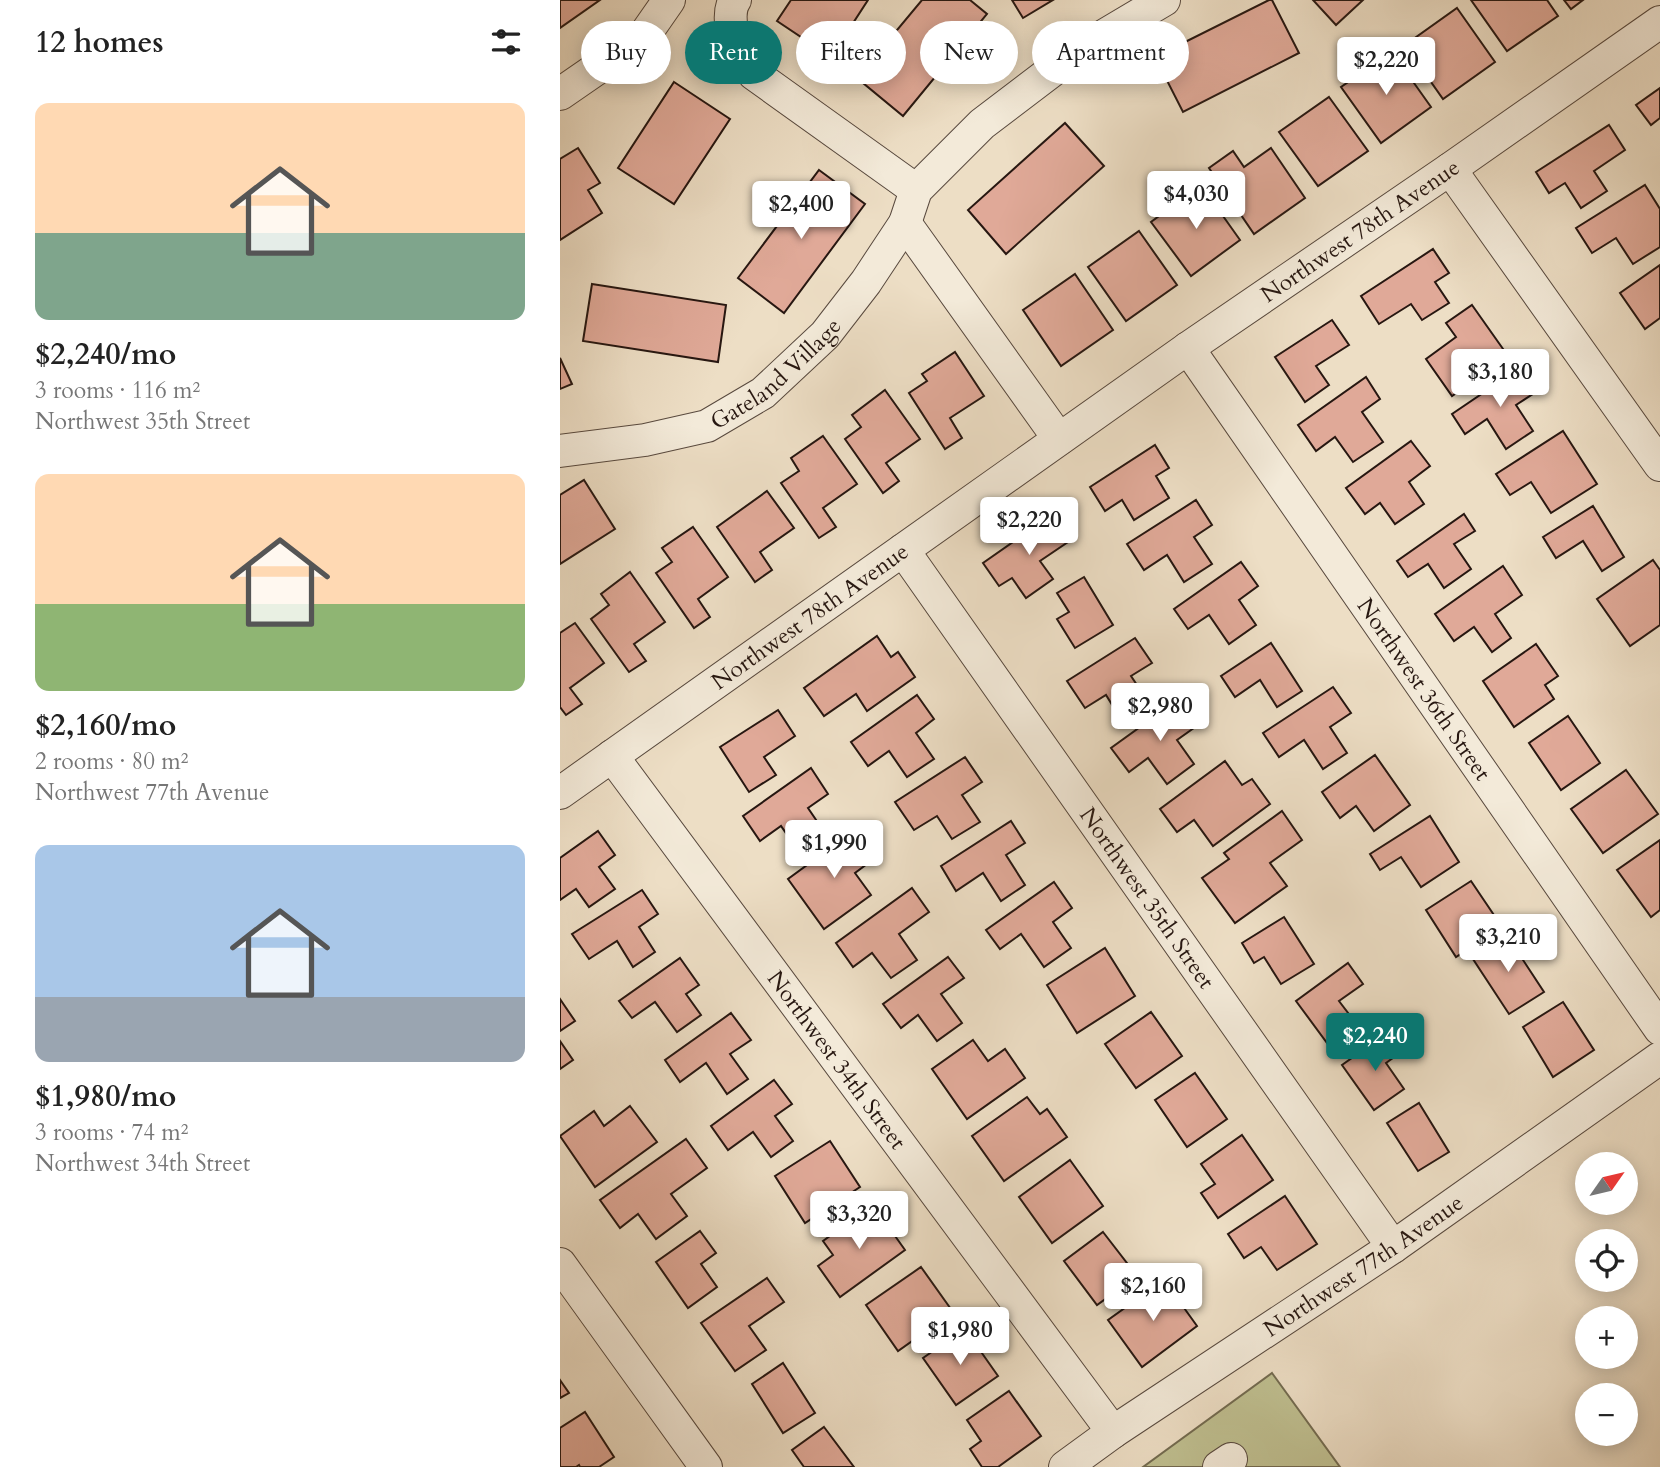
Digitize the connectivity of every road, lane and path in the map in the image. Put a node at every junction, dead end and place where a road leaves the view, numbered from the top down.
1 (669, 0) edge
2 (735, 0) edge
3 (1164, 0) edge
4 (1660, 22) edge
5 (560, 94) edge
6 (1450, 169) junction
7 (916, 190) junction
8 (905, 223) junction
9 (1188, 348) junction
10 (1059, 439) junction
11 (560, 451) edge
12 (1660, 465) edge
13 (903, 550) junction
14 (612, 756) junction
15 (560, 793) edge
16 (1660, 1029) edge
17 (1660, 1058) edge
18 (1393, 1247) junction
19 (560, 1264) edge
20 (1113, 1432) junction
21 (706, 1467) edge
22 (1065, 1467) edge

1 - 5 street
2 - 7 street
3 - 7 street, Gateland Village
4 - 6 street, Northwest 78th Avenue
6 - 9 street, Northwest 78th Avenue
6 - 12 street
7 - 8 street, Gateland Village
8 - 10 street
8 - 11 street, Gateland Village
9 - 10 street, Northwest 78th Avenue
9 - 16 street, Northwest 36th Street
10 - 13 street, Northwest 78th Avenue
13 - 14 street, Northwest 78th Avenue
13 - 18 street, Northwest 35th Street
14 - 15 street, Northwest 78th Avenue
14 - 20 street, Northwest 34th Street
17 - 18 street, Northwest 77th Avenue
18 - 20 street, Northwest 77th Avenue
19 - 21 street
20 - 22 street, Northwest 77th Avenue

